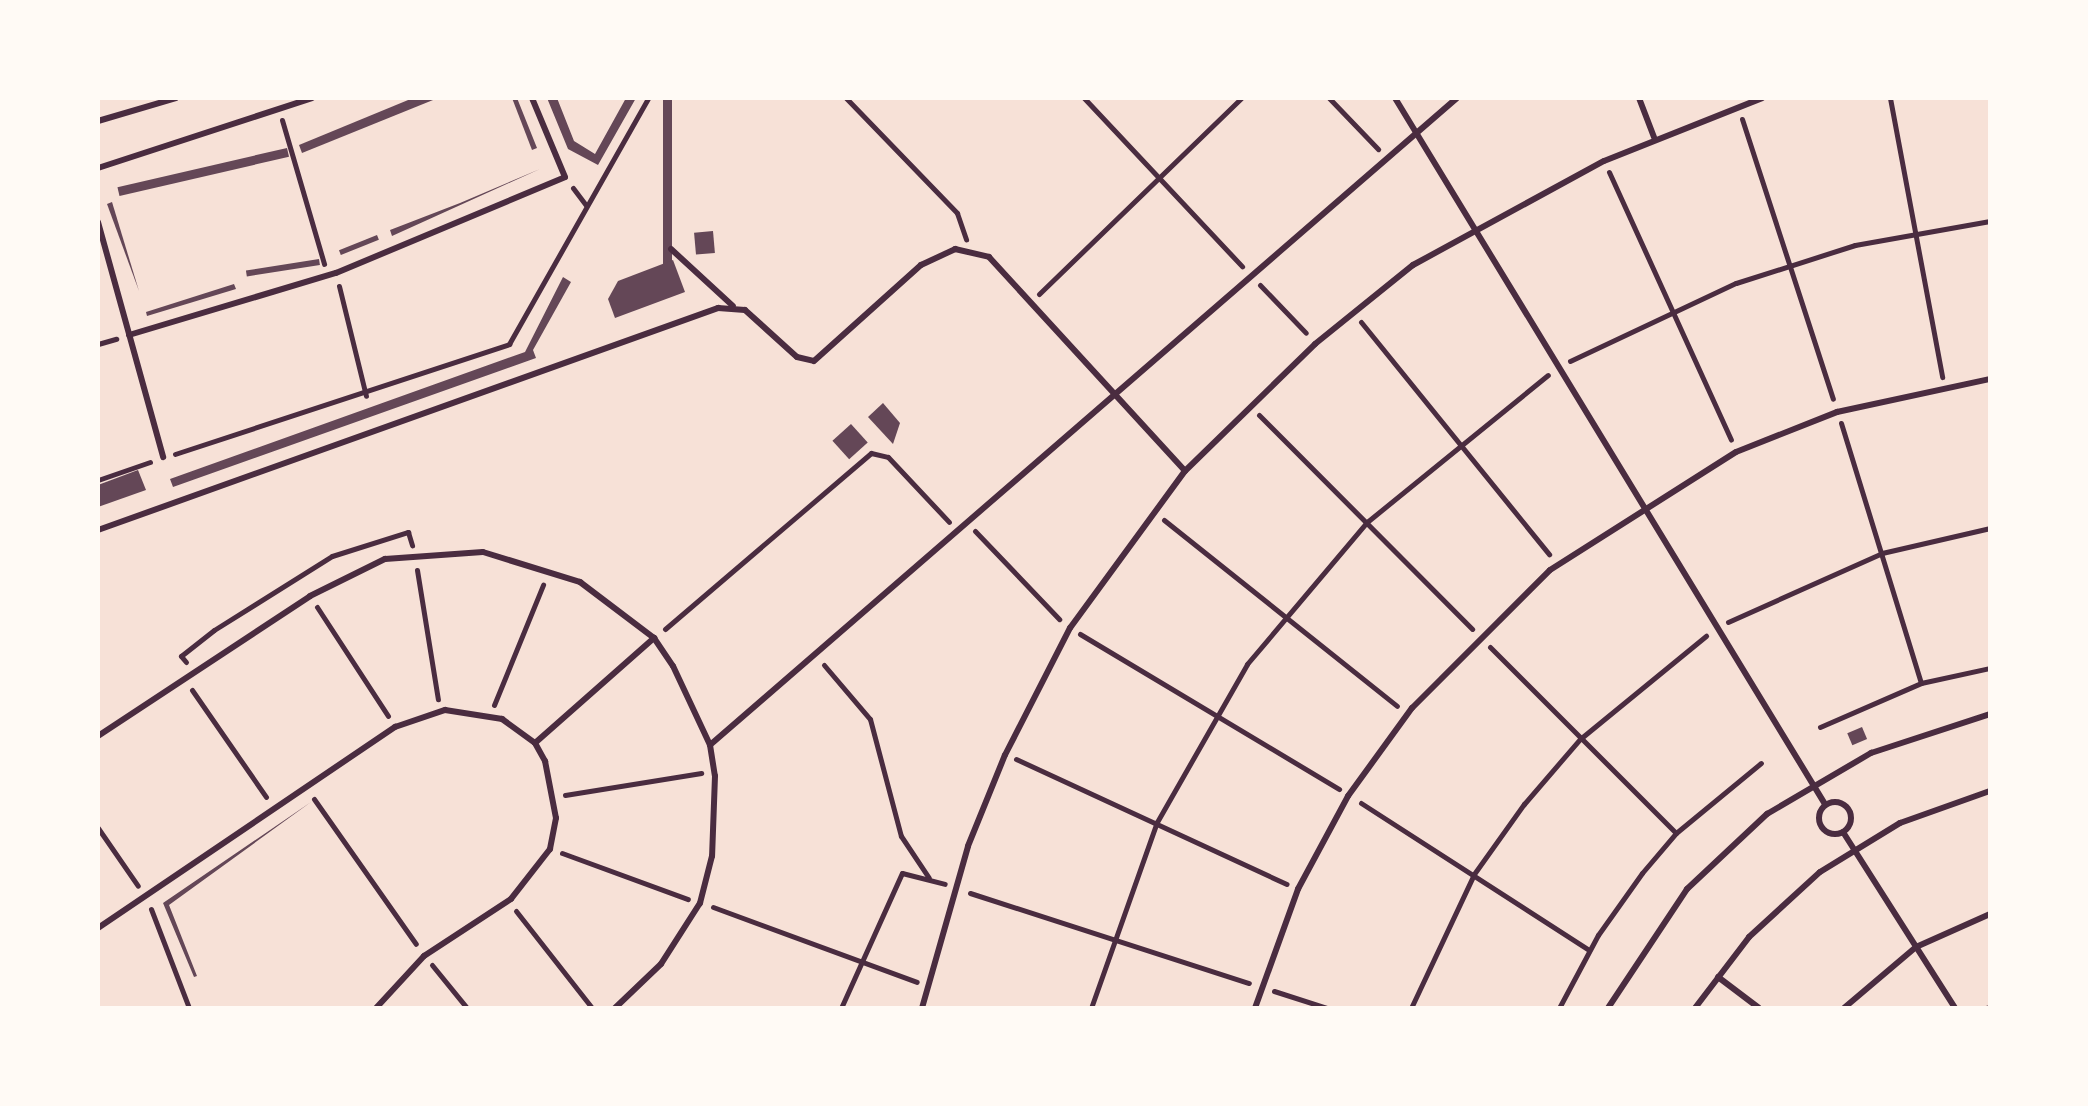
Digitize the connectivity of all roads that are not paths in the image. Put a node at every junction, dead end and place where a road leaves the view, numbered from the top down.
1 (176, 98) edge
2 (312, 98) edge
3 (532, 98) edge
4 (1395, 98) edge
5 (1457, 98) edge
6 (1639, 98) edge
7 (1762, 98) edge
8 (98, 121) edge
9 (1417, 133) junction
10 (1654, 137) junction
11 (98, 168) edge
12 (98, 222) edge
13 (1474, 227) junction
14 (671, 249) dead end
15 (733, 306) junction
16 (129, 335) junction
17 (1990, 379) edge
18 (1113, 397) junction
19 (163, 457) road end
20 (1185, 471) junction
21 (1642, 505) junction
22 (98, 530) edge
23 (654, 638) junction
24 (1990, 714) edge
25 (98, 736) edge
26 (535, 743) junction
27 (710, 745) junction
28 (1813, 782) junction
29 (1990, 791) edge
30 (1825, 804) junction
31 (1843, 832) junction
32 (1852, 849) junction
33 (1990, 914) edge
34 (98, 928) edge
35 (1916, 947) junction
36 (1718, 977) junction
37 (376, 1008) edge
38 (615, 1008) edge
39 (922, 1008) edge
40 (1255, 1008) edge
41 (1608, 1008) edge
42 (1695, 1008) edge
43 (1759, 1008) edge
44 (1844, 1008) edge
45 (1955, 1008) edge

1 - 8 lane
2 - 11 lane
3 - 16 lane
4 - 9 lane
5 - 9 lane
6 - 10 lane
7 - 10 lane
9 - 13 lane
9 - 18 lane
10 - 13 lane
12 - 16 lane
13 - 20 lane
13 - 21 lane
14 - 15 lane
15 - 18 lane
15 - 22 lane
16 - 19 lane
17 - 21 lane
18 - 20 lane
18 - 27 lane
20 - 39 lane
21 - 28 lane
21 - 40 lane
23 - 25 lane
23 - 26 lane
23 - 27 lane
24 - 28 lane
26 - 34 lane
26 - 37 lane
27 - 38 lane
28 - 30 lane
28 - 41 lane
29 - 32 lane
30 - 31 lane
30 - 31 lane
31 - 32 lane
32 - 35 lane
32 - 36 lane
33 - 35 lane
35 - 44 lane
35 - 45 lane
36 - 42 lane
36 - 43 lane

